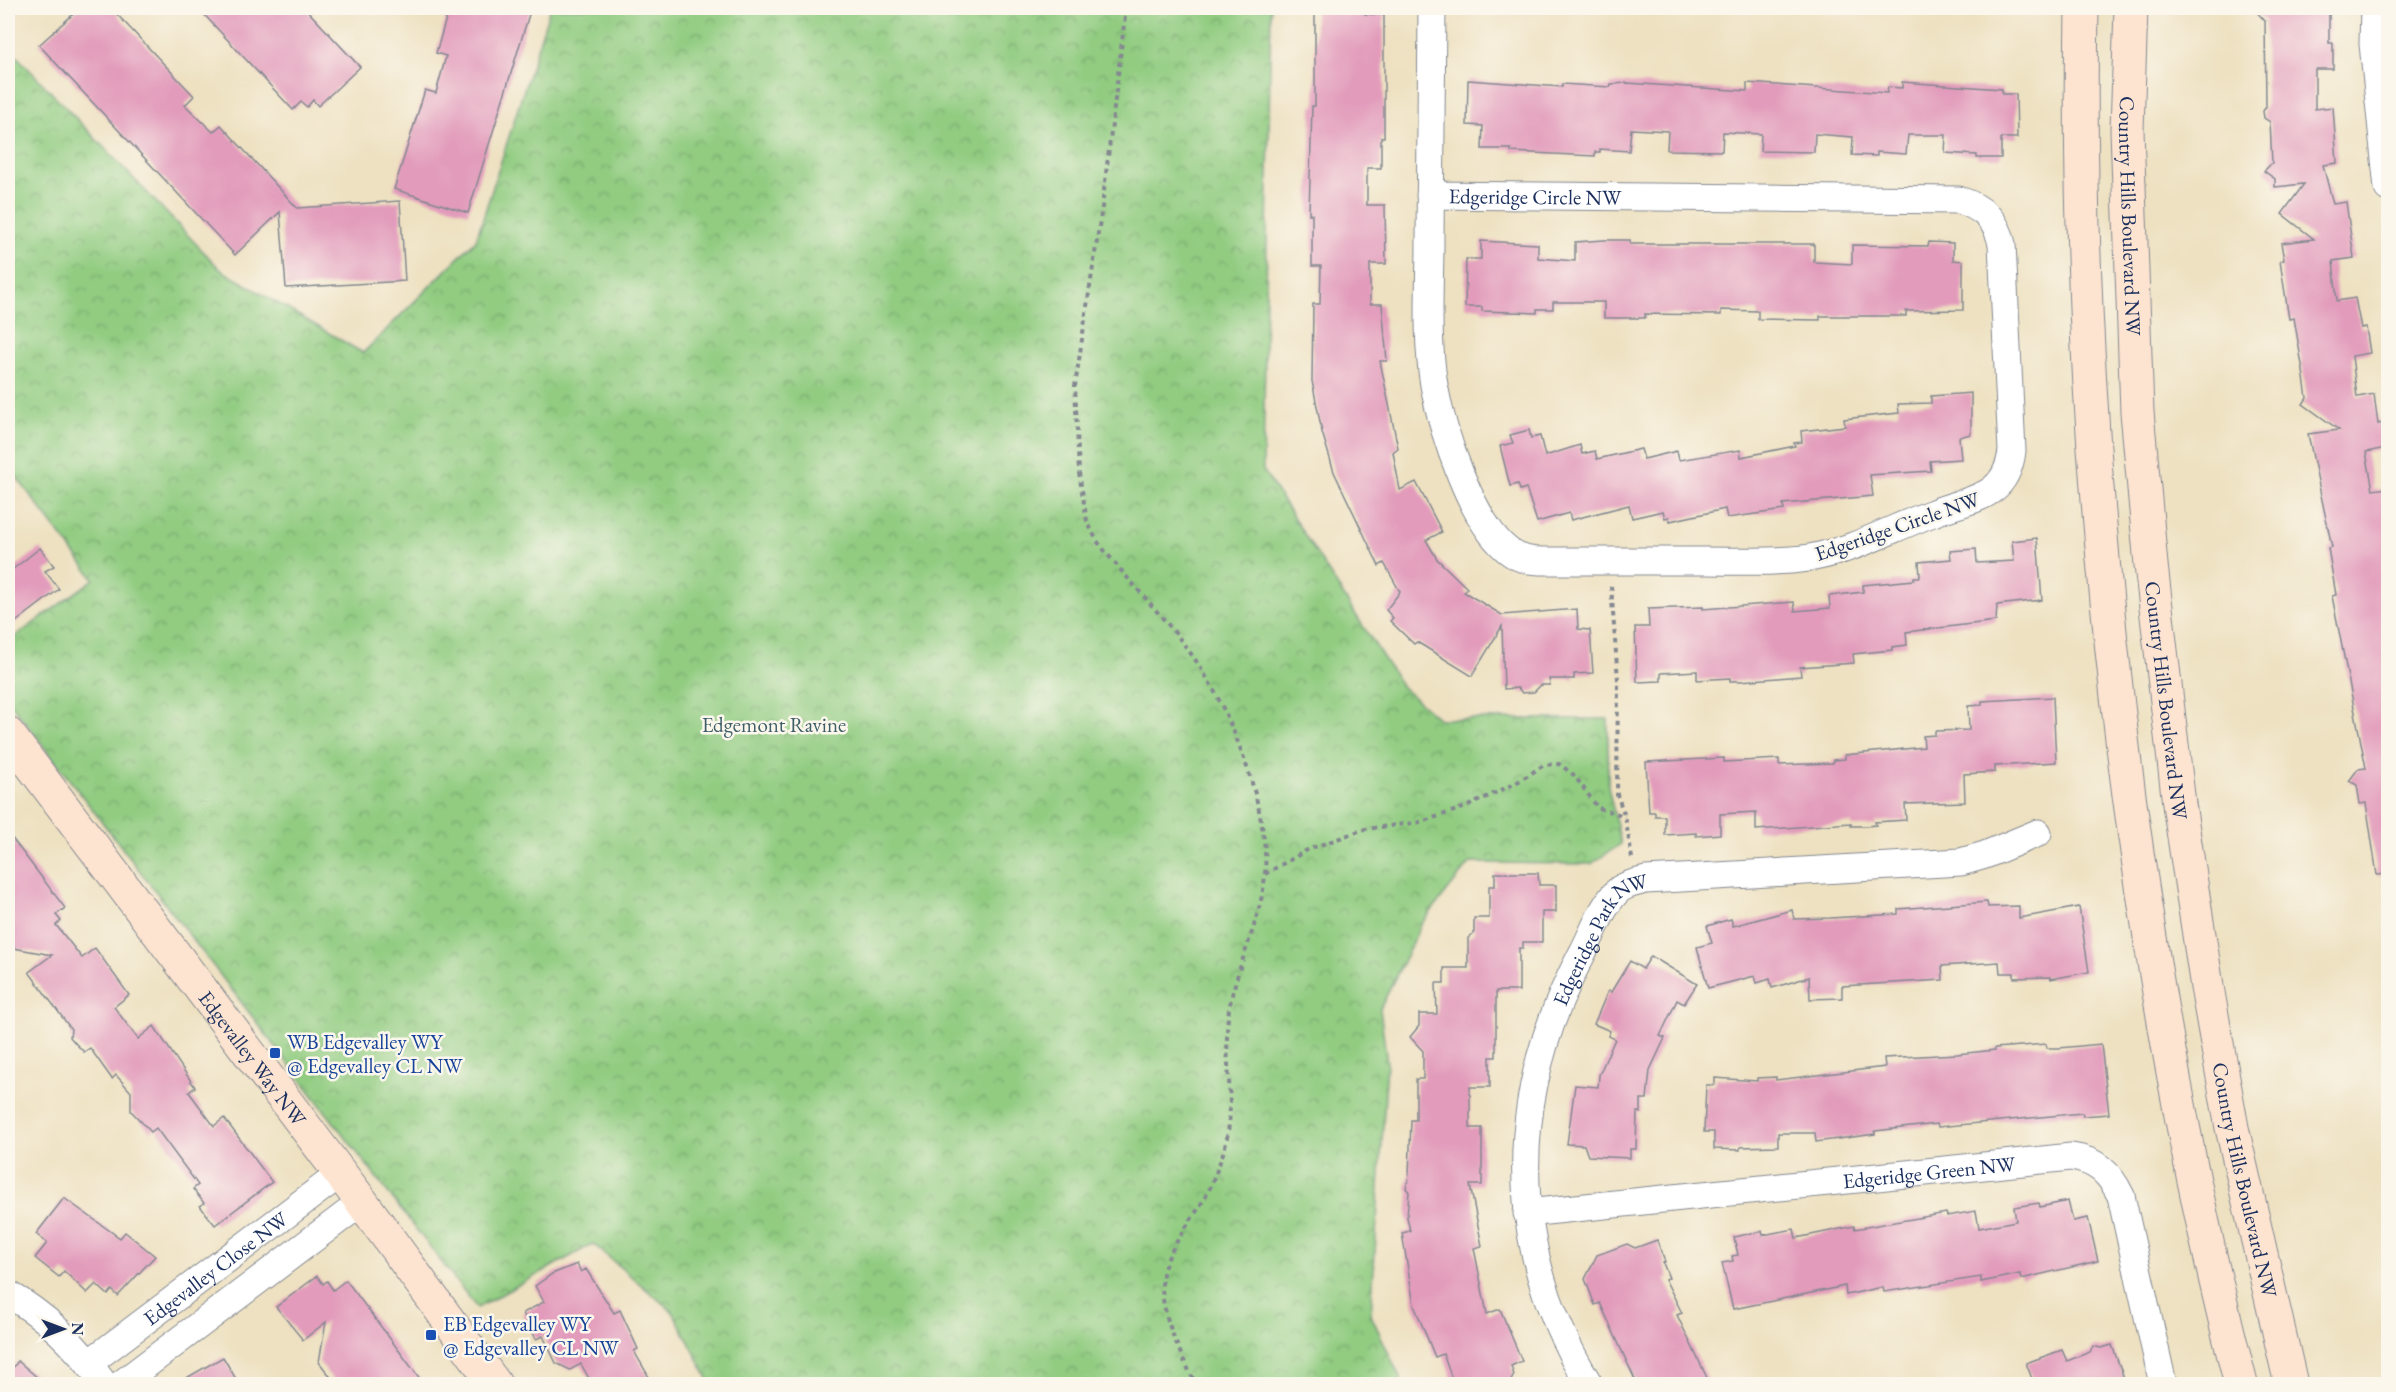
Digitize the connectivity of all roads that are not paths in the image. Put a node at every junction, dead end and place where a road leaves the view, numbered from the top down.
1 (1432, 8) edge
2 (2082, 8) edge
3 (2131, 8) edge
4 (2374, 8) edge
5 (2381, 45) edge
6 (2388, 188) edge
7 (1430, 195) junction
8 (8, 734) edge
9 (2038, 833) dead end
10 (340, 1174) junction
11 (362, 1202) junction
12 (1527, 1213) junction
13 (8, 1294) edge
14 (89, 1363) junction
15 (104, 1384) edge
16 (121, 1384) edge
17 (495, 1384) edge
18 (1589, 1384) edge
19 (2163, 1384) edge
20 (2241, 1384) edge
21 (2290, 1384) edge

1 - 7 street, Edgeridge Circle NW
2 - 20 main road
3 - 21 main road, Country Hills Boulevard NW
4 - 5 street
5 - 6 street
7 - 7 street, Edgeridge Circle NW
8 - 10 main road, Edgevalley Way NW
9 - 12 street, Edgeridge Park NW
10 - 11 main road, Edgevalley Way NW
10 - 14 street, Edgevalley Close NW
11 - 16 street, Edgevalley Close NW
11 - 17 main road, Edgevalley Way NW
12 - 18 street, Edgeridge Park NW
12 - 19 street, Edgeridge Green NW
13 - 14 street
14 - 15 street

